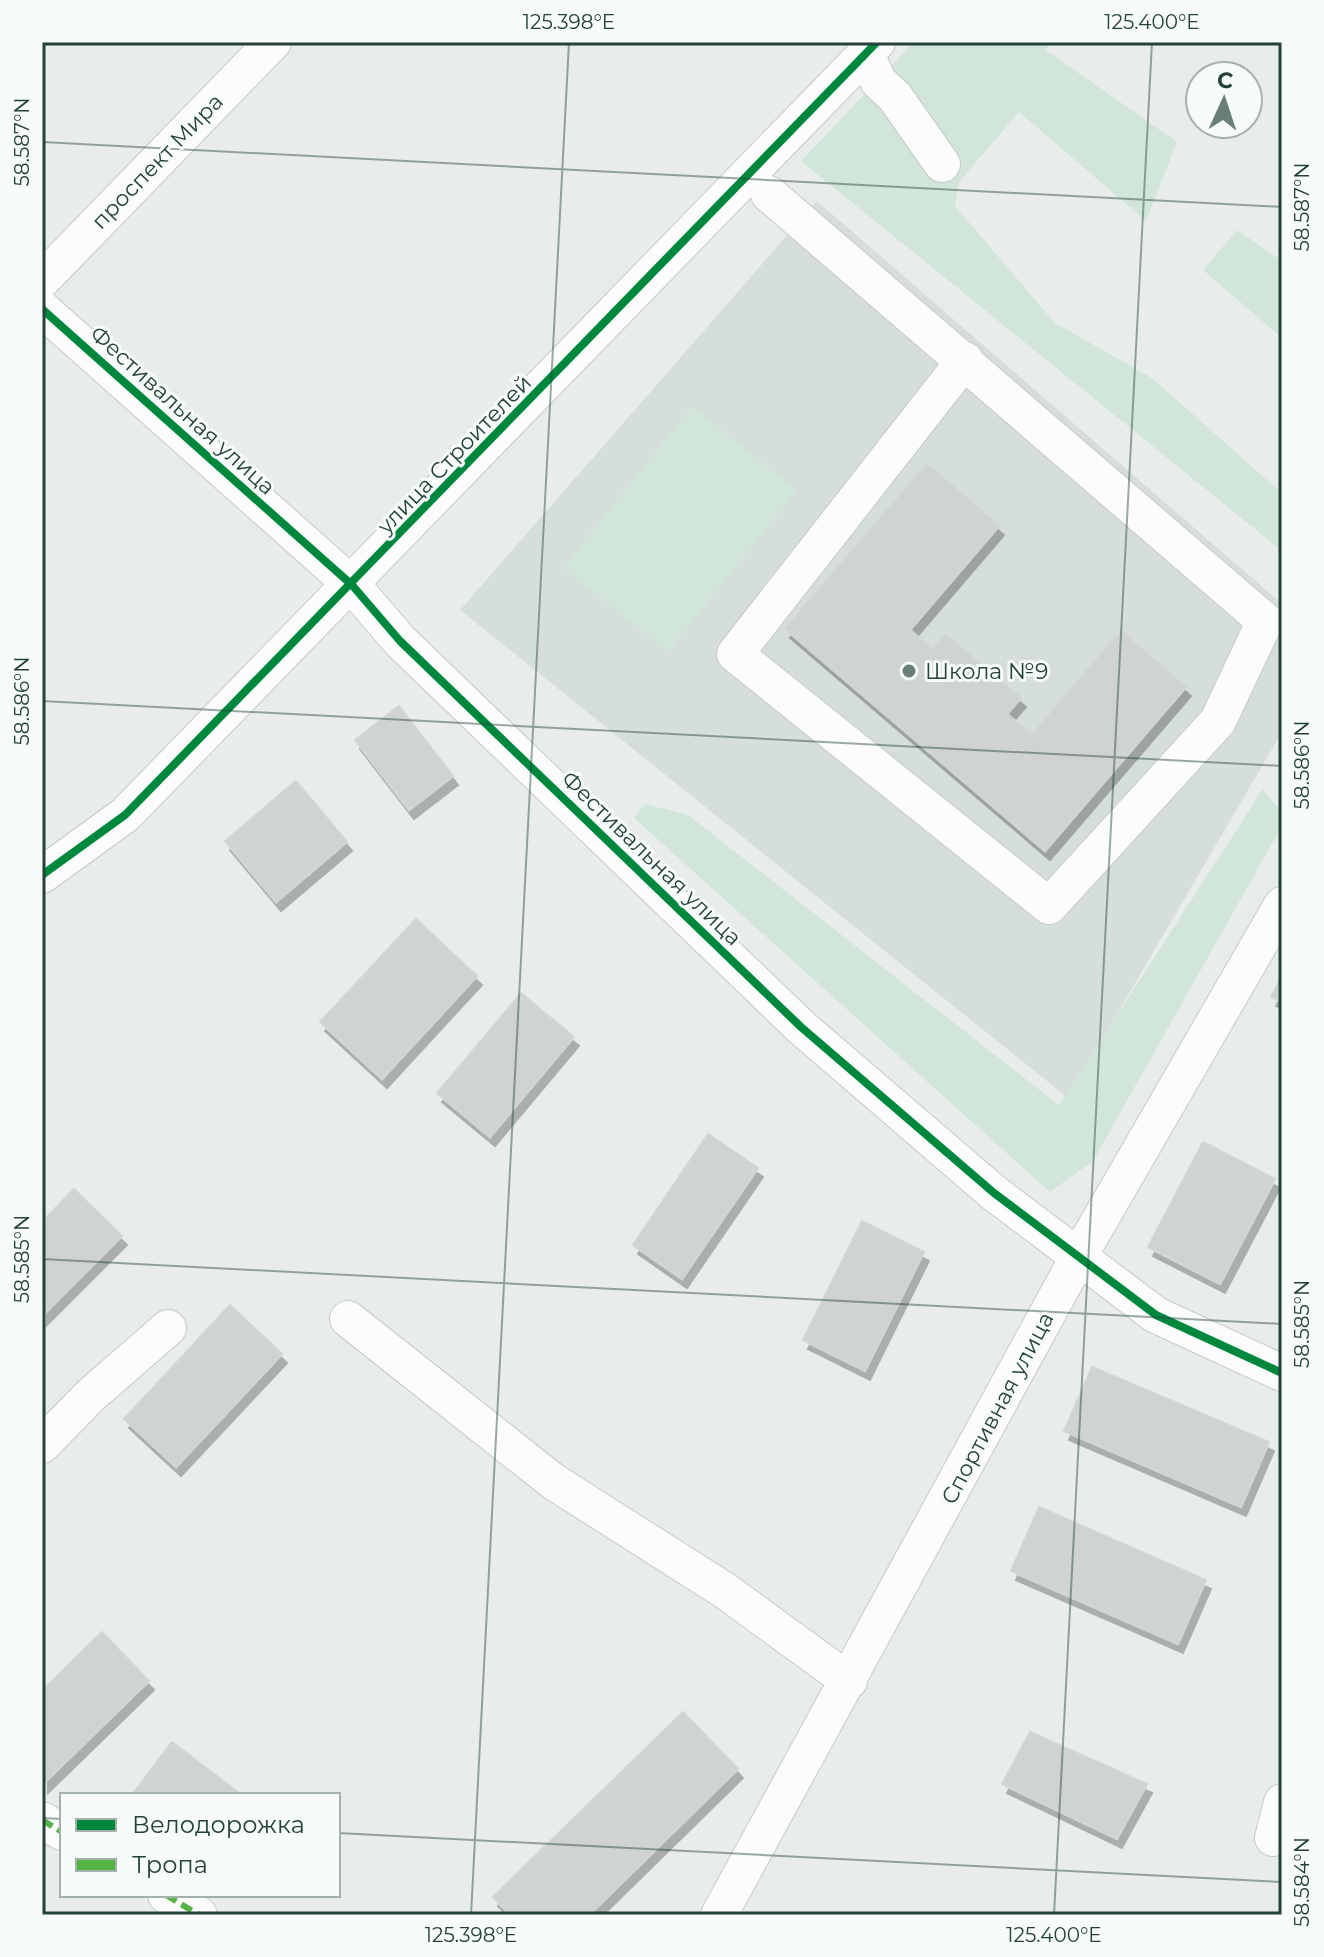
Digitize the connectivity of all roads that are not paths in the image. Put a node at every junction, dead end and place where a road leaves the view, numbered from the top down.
1 (273, 42) edge
2 (872, 48) edge
3 (942, 164) dead end
4 (769, 194) dead end
5 (42, 280) edge
6 (42, 309) edge
7 (965, 360) junction
8 (352, 585) junction
9 (1274, 626) edge
10 (42, 875) edge
11 (1282, 905) edge
12 (1079, 1256) junction
13 (348, 1319) dead end
14 (168, 1328) dead end
15 (1282, 1373) edge
16 (42, 1445) edge
17 (849, 1681) junction
18 (1282, 1802) edge
19 (42, 1820) edge
20 (60, 1831) edge
21 (1273, 1838) dead end
22 (169, 1897) edge
23 (199, 1915) edge
24 (719, 1915) edge

1 - 5 street, проспект Мира
2 - 3 street
2 - 8 street, улица Строителей
4 - 7 street
6 - 8 street, Фестивальная улица
7 - 9 street
7 - 9 street
8 - 10 street, улица Строителей
8 - 12 street, Фестивальная улица
11 - 12 street, Спортивная улица
12 - 15 street, Фестивальная улица
12 - 17 street, Спортивная улица
13 - 17 street
14 - 16 street
17 - 24 street, Спортивная улица
18 - 21 street
19 - 20 street
22 - 23 street

